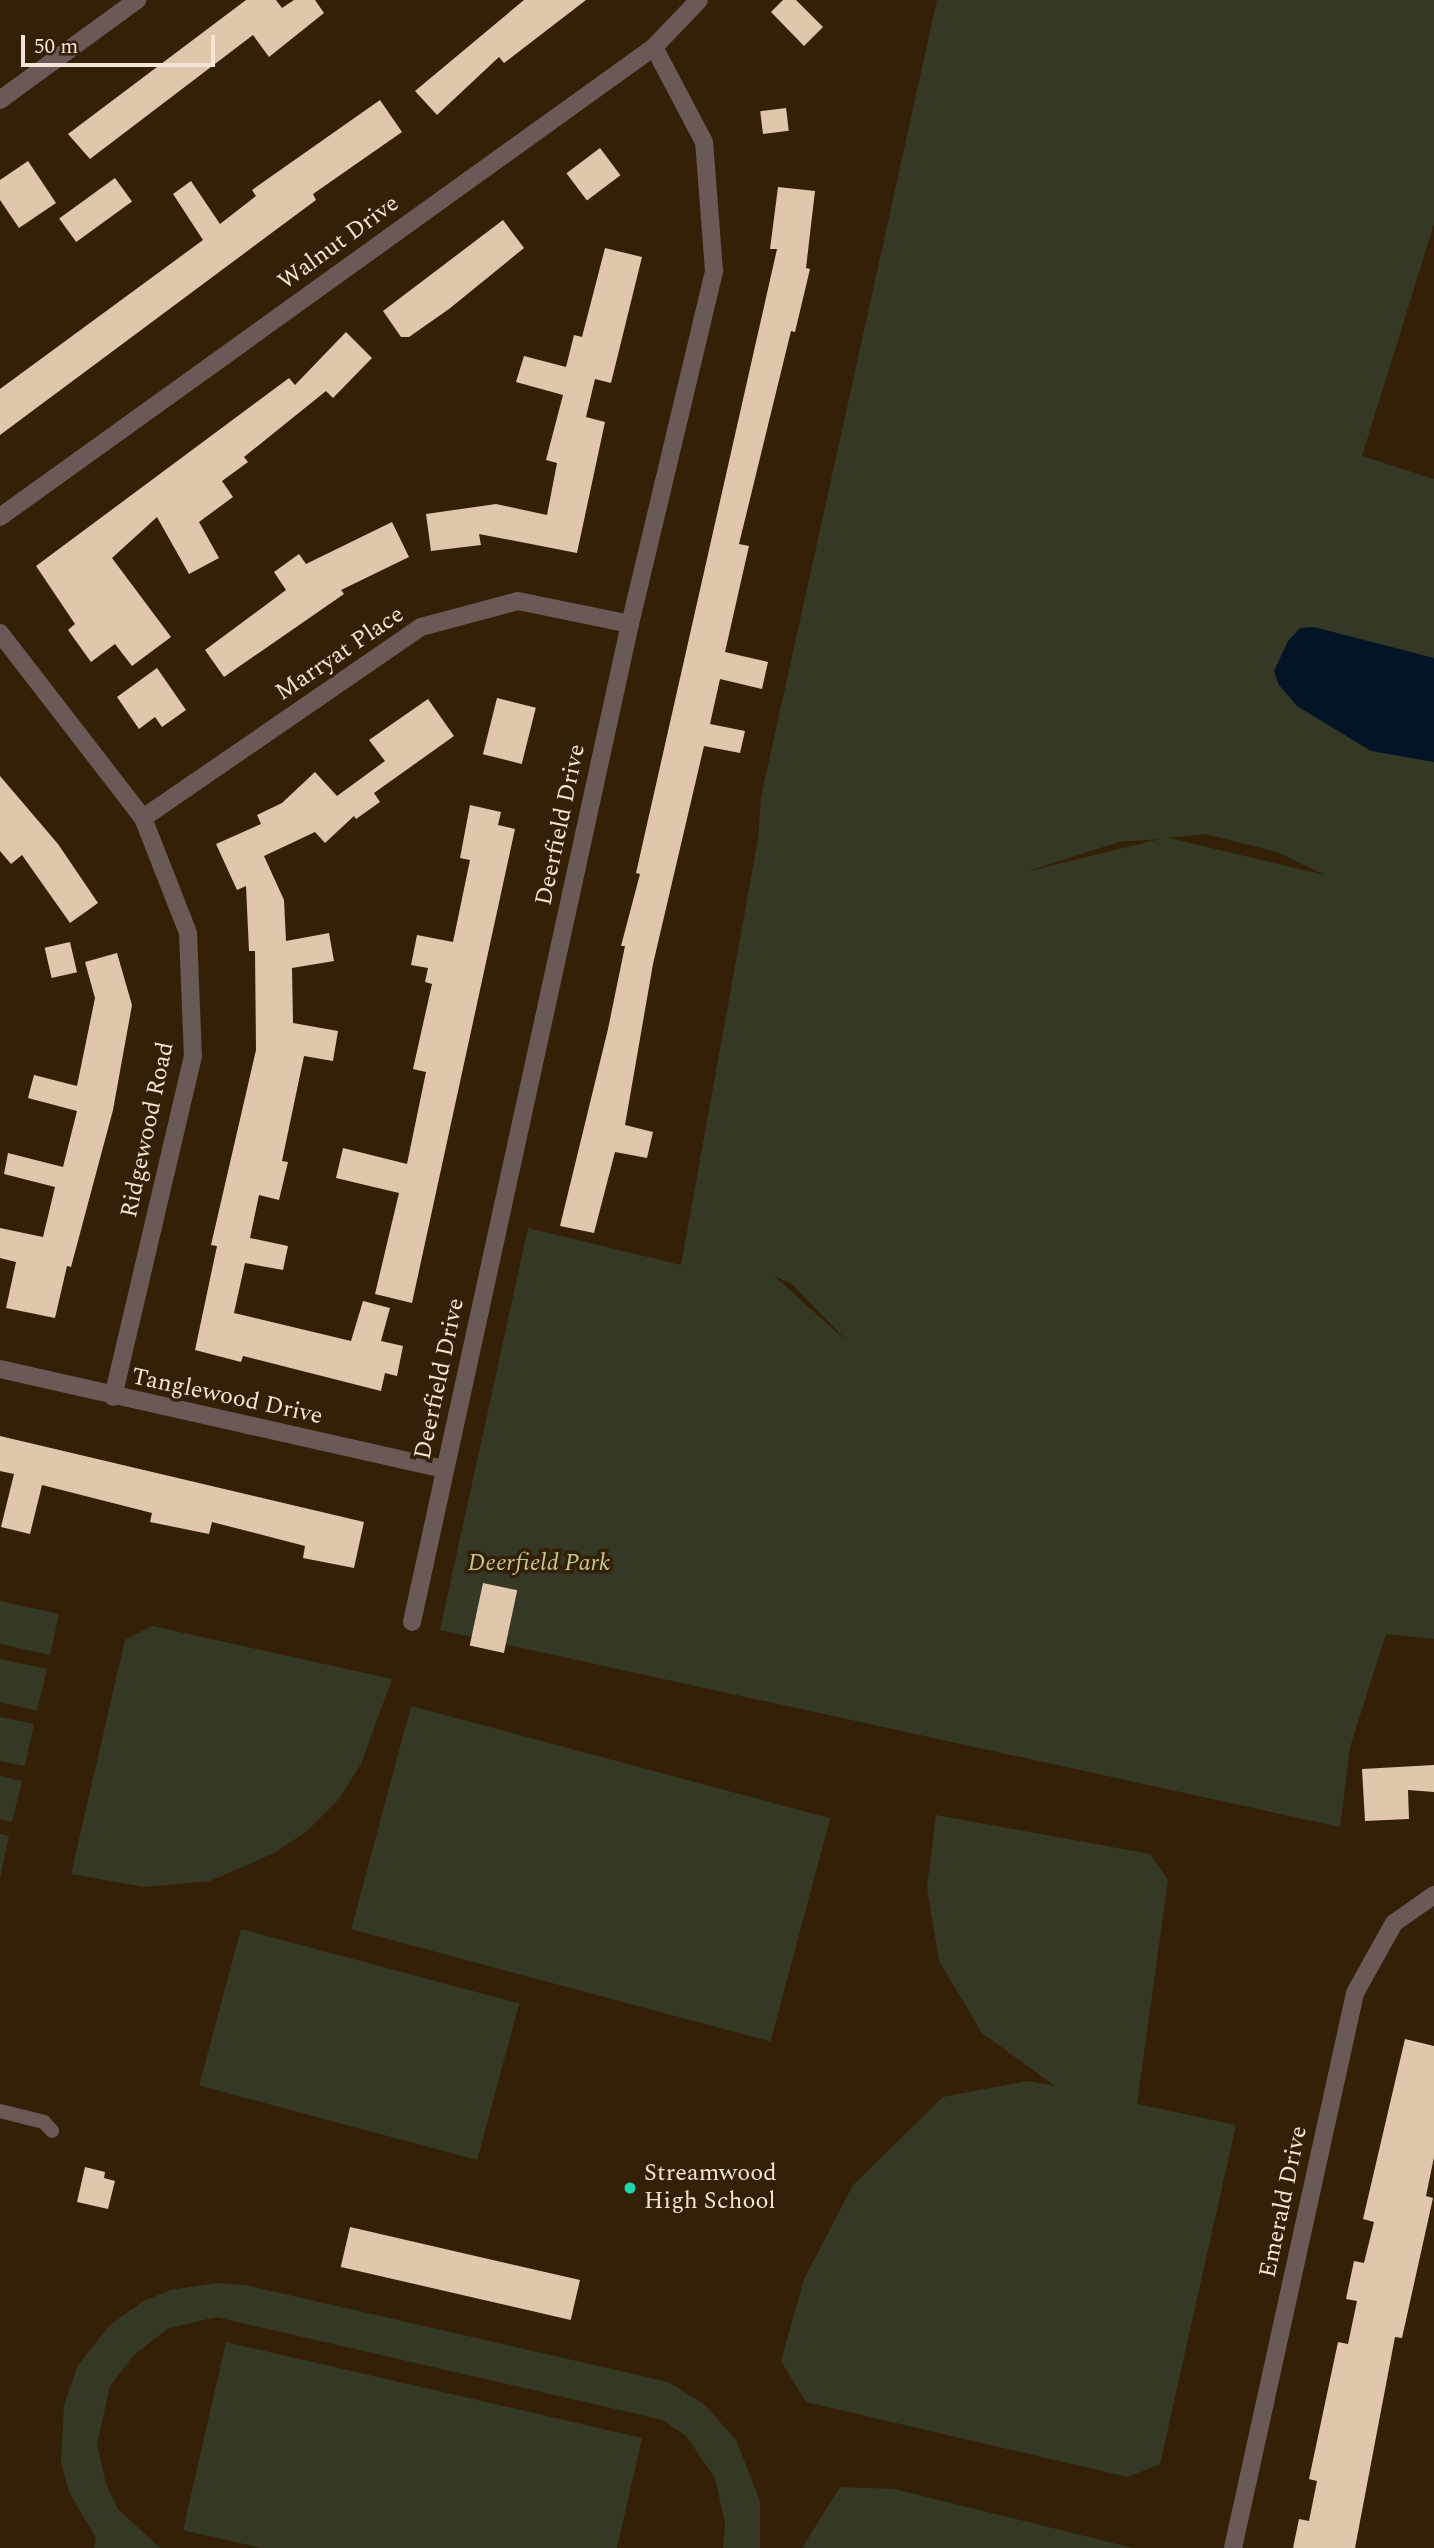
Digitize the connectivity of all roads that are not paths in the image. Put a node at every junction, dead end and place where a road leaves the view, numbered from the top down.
1 (137, 0) edge
2 (699, 0) edge
3 (654, 47) junction
4 (0, 100) edge
5 (0, 517) edge
6 (630, 624) junction
7 (0, 633) edge
8 (144, 818) junction
9 (0, 1369) edge
10 (113, 1397) junction
11 (445, 1469) junction
12 (412, 1622) dead end
13 (1434, 1895) edge
14 (0, 2111) edge
15 (52, 2131) dead end
16 (1233, 2548) edge

1 - 4 street
2 - 3 street, Walnut Drive
3 - 5 street, Walnut Drive
3 - 6 street, Deerfield Drive
6 - 8 street, Marryat Place
6 - 11 street, Deerfield Drive
7 - 8 street, Ridgewood Road
8 - 10 street, Ridgewood Road
9 - 10 street, Tanglewood Drive
10 - 11 street, Tanglewood Drive
11 - 12 street, Deerfield Drive
13 - 16 street, Emerald Drive
14 - 15 lane

